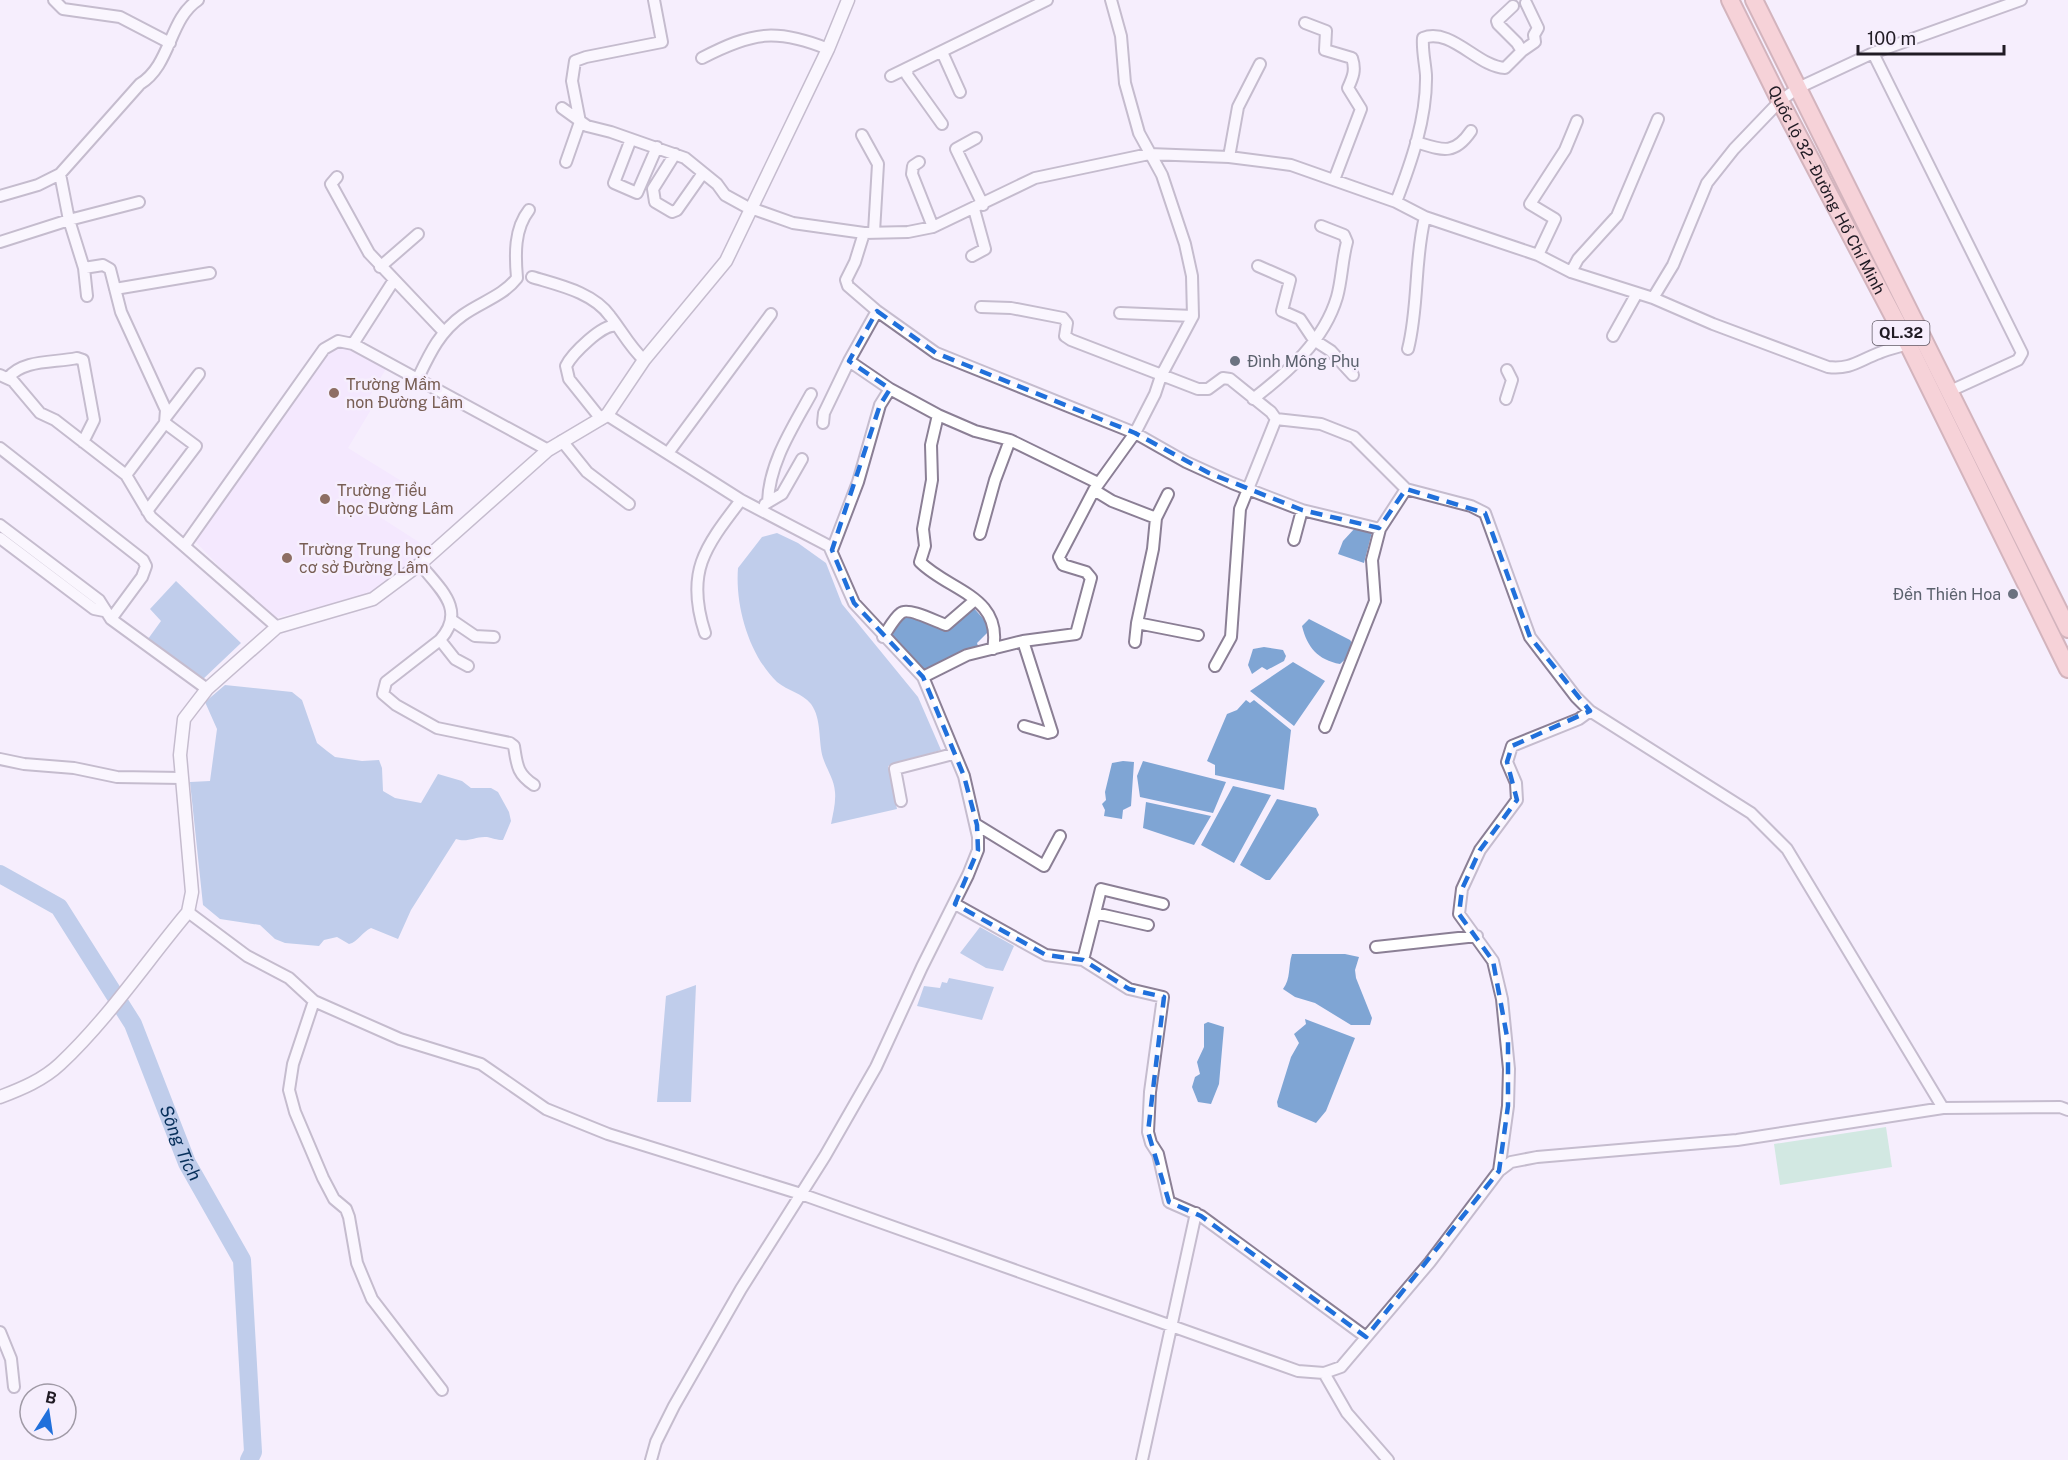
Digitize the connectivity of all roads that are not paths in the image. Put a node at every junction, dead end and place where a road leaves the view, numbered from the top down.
1 (54, 0) edge
2 (198, 0) edge
3 (654, 0) edge
4 (848, 0) edge
5 (1047, 0) edge
6 (1111, 0) edge
7 (1730, 0) edge
8 (1754, 0) edge
9 (2021, 0) edge
10 (1526, 3) dead end
11 (1513, 6) dead end
12 (1305, 23) dead end
13 (170, 43) junction
14 (828, 49) junction
15 (1522, 51) junction
16 (942, 52) junction
17 (1873, 53) junction
18 (702, 58) dead end
19 (1260, 64) dead end
20 (908, 68) junction
21 (891, 76) dead end
22 (1798, 88) junction
23 (960, 92) dead end
24 (1780, 101) junction
25 (562, 108) dead end
26 (1658, 119) dead end
27 (1577, 121) dead end
28 (580, 122) junction
29 (942, 124) dead end
30 (1471, 131) dead end
31 (862, 135) dead end
32 (631, 138) junction
33 (976, 138) dead end
34 (1416, 142) junction
35 (657, 147) junction
36 (675, 154) junction
37 (1149, 154) junction
38 (1229, 157) junction
39 (566, 162) dead end
40 (919, 162) dead end
41 (703, 173) junction
42 (60, 174) junction
43 (338, 177) dead end
44 (1334, 180) junction
45 (0, 196) edge
46 (139, 202) dead end
47 (1396, 202) junction
48 (752, 207) junction
49 (978, 207) junction
50 (529, 210) dead end
51 (1425, 217) junction
52 (69, 219) junction
53 (1321, 226) dead end
54 (933, 227) junction
55 (869, 232) junction
56 (418, 234) dead end
57 (0, 243) edge
58 (1538, 255) junction
59 (972, 256) dead end
60 (380, 267) junction
61 (1258, 267) dead end
62 (84, 268) junction
63 (1571, 272) junction
64 (210, 273) dead end
65 (532, 277) dead end
66 (394, 280) junction
67 (115, 289) junction
68 (1636, 293) junction
69 (87, 296) dead end
70 (1653, 298) junction
71 (981, 307) dead end
72 (877, 311) junction
73 (771, 314) dead end
74 (1120, 314) dead end
75 (1193, 316) junction
76 (616, 326) junction
77 (444, 332) junction
78 (1612, 336) dead end
79 (1314, 340) junction
80 (353, 344) junction
81 (1908, 344) junction
82 (1408, 349) dead end
83 (644, 360) junction
84 (849, 361) junction
85 (1507, 370) dead end
86 (199, 374) dead end
87 (1353, 375) dead end
88 (1161, 376) junction
89 (4, 377) edge
90 (417, 380) junction
91 (890, 389) junction
92 (1950, 391) junction
93 (811, 393) dead end
94 (1253, 399) junction
95 (1506, 399) dead end
96 (938, 415) junction
97 (604, 417) junction
98 (1276, 419) junction
99 (165, 420) junction
100 (823, 423) dead end
101 (1135, 433) junction
102 (1010, 440) junction
103 (562, 441) junction
104 (83, 442) junction
105 (0, 448) edge
106 (548, 450) junction
107 (668, 453) junction
108 (802, 459) dead end
109 (126, 475) junction
110 (1096, 487) junction
111 (1247, 488) junction
112 (1406, 489) junction
113 (1168, 494) dead end
114 (741, 500) junction
115 (628, 504) dead end
116 (764, 505) junction
117 (1302, 510) junction
118 (147, 511) junction
119 (1156, 518) junction
120 (0, 525) edge
121 (1380, 529) junction
122 (981, 534) dead end
123 (0, 538) edge
124 (1294, 540) dead end
125 (16, 544) junction
126 (185, 545) junction
127 (832, 550) junction
128 (420, 564) junction
129 (975, 600) junction
130 (108, 615) junction
131 (453, 621) junction
132 (1137, 623) junction
133 (277, 627) junction
134 (2068, 629) edge
135 (705, 633) dead end
136 (1198, 635) dead end
137 (494, 636) dead end
138 (883, 637) junction
139 (440, 640) junction
140 (1023, 641) junction
141 (1135, 642) dead end
142 (993, 649) junction
143 (468, 666) dead end
144 (1215, 666) dead end
145 (2068, 669) edge
146 (923, 677) junction
147 (207, 689) junction
148 (1590, 711) junction
149 (1024, 726) dead end
150 (1325, 727) dead end
151 (953, 754) junction
152 (0, 759) edge
153 (182, 778) junction
154 (534, 785) dead end
155 (902, 801) dead end
156 (977, 825) junction
157 (1060, 836) dead end
158 (955, 904) junction
159 (1162, 904) dead end
160 (188, 912) junction
161 (1095, 913) junction
162 (1148, 925) dead end
163 (1477, 936) junction
164 (1376, 947) dead end
165 (1083, 960) junction
166 (314, 1001) junction
167 (0, 1097) edge
168 (1943, 1108) junction
169 (2068, 1110) edge
170 (1499, 1171) junction
171 (801, 1194) junction
172 (1196, 1213) junction
173 (1169, 1326) junction
174 (0, 1332) edge
175 (1366, 1337) junction
176 (1324, 1373) junction
177 (14, 1387) dead end
178 (442, 1390) dead end
179 (1386, 1459) edge
180 (651, 1460) edge
181 (1142, 1460) edge

1 - 13 street
2 - 13 street
3 - 28 street
4 - 14 street
5 - 16 street
6 - 37 street
7 - 24 highway, Quốc lộ 32 - Đường Hồ Chí Minh / QL.32
8 - 22 highway, Quốc lộ 32 - Đường Hồ Chí Minh / QL.32
9 - 17 street
10 - 15 street
11 - 15 street
12 - 44 street
13 - 42 street
14 - 18 street
14 - 48 street
15 - 34 street
16 - 20 street
16 - 23 street
17 - 22 street
17 - 92 street
19 - 38 street
20 - 21 street
20 - 29 street
22 - 24 street
22 - 92 highway, Quốc lộ 32 - Đường Hồ Chí Minh / QL.32
24 - 70 street
24 - 81 highway, Quốc lộ 32 - Đường Hồ Chí Minh / QL.32
25 - 28 street
26 - 63 street
27 - 58 street
28 - 32 street
28 - 39 street
30 - 34 street
31 - 55 street
32 - 35 street
32 - 35 street
33 - 49 street
34 - 47 street
35 - 36 street
36 - 41 street
36 - 41 street
37 - 38 street
37 - 49 street
37 - 75 street
38 - 44 street
40 - 54 street
41 - 48 street
42 - 45 street
42 - 52 street
43 - 60 street
44 - 47 street
46 - 52 street
47 - 51 street
48 - 55 street
48 - 83 street
49 - 54 street
49 - 59 street
50 - 77 street
51 - 58 street
51 - 82 street
52 - 57 street
52 - 62 street
53 - 79 street
54 - 55 street
55 - 72 street
56 - 60 street
58 - 63 street
60 - 66 street
61 - 79 street
62 - 67 street
62 - 69 street
63 - 68 street
64 - 67 street
65 - 76 street
66 - 77 street
66 - 80 street
67 - 99 street
68 - 70 street
68 - 78 street
70 - 81 street
71 - 88 street
72 - 84 street
72 - 101 street
73 - 107 street
74 - 75 street
75 - 88 street
76 - 83 street
76 - 97 street
77 - 90 street
79 - 87 street
79 - 94 street
80 - 90 street
80 - 126 street
81 - 145 highway, Quốc lộ 32 - Đường Hồ Chí Minh / QL.32
83 - 97 street
84 - 91 street
84 - 100 street
85 - 95 street
86 - 99 street
88 - 94 street
88 - 101 street
89 - 104 street
89 - 104 street
90 - 106 street
91 - 96 street
91 - 127 street
92 - 134 highway, Quốc lộ 32 - Đường Hồ Chí Minh / QL.32
93 - 116 street
94 - 98 street
96 - 102 street
96 - 129 street
97 - 103 street
97 - 107 street
98 - 111 street
98 - 112 street
99 - 109 street
99 - 118 street
101 - 110 street
101 - 111 street
102 - 110 street
102 - 122 street
103 - 106 street
103 - 115 street
104 - 109 street
105 - 130 street
106 - 128 street
107 - 114 street
108 - 116 street
109 - 118 street
110 - 119 street
110 - 140 street
111 - 117 street
111 - 144 street
112 - 121 street
112 - 148 street
113 - 119 street
114 - 116 street
114 - 135 street
116 - 127 street
117 - 121 street
117 - 124 street
118 - 126 street
119 - 132 street
120 - 125 street
121 - 150 street
123 - 125 street
125 - 130 street
126 - 133 street
127 - 138 street
128 - 131 street
128 - 133 street
129 - 138 street
129 - 142 street
130 - 147 street
131 - 137 street
131 - 139 street
132 - 136 street
132 - 141 street
133 - 147 street
138 - 146 street
139 - 143 street
139 - 154 street
140 - 142 street
140 - 149 street
142 - 146 street
146 - 151 street
147 - 153 street
148 - 163 street
148 - 168 street
151 - 155 street
151 - 156 street
152 - 153 street
153 - 160 street
156 - 157 street
156 - 158 street
158 - 165 street
158 - 171 street
159 - 161 street
160 - 166 street
160 - 167 street
161 - 162 street
161 - 165 street
163 - 164 street
163 - 170 street
165 - 172 street
166 - 171 street
166 - 178 street
168 - 169 street
168 - 170 street
170 - 175 street
171 - 173 street
171 - 180 street
172 - 173 street
172 - 175 street
173 - 176 street
173 - 181 street
174 - 177 street
175 - 176 street
176 - 179 street

